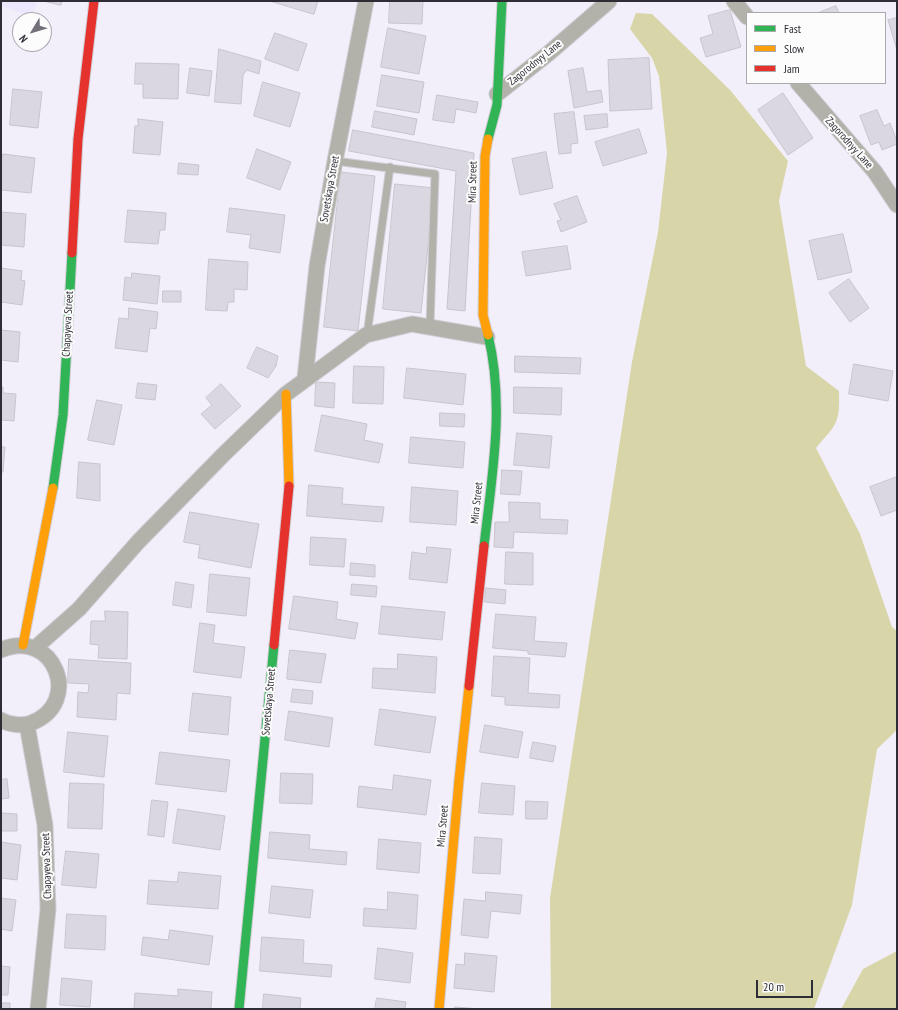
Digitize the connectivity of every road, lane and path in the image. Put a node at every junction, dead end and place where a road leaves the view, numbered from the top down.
1 (94, 1) edge
2 (366, 1) edge
3 (502, 1) edge
4 (609, 1) edge
5 (734, 1) edge
6 (746, 16) edge
7 (799, 84) edge
8 (497, 94) junction
9 (335, 161) junction
10 (390, 167) junction
11 (897, 205) edge
12 (430, 326) junction
13 (366, 335) junction
14 (487, 337) junction
15 (305, 378) junction
16 (286, 394) junction
17 (29, 647) junction
18 (1, 650) edge
19 (1, 720) edge
20 (27, 724) junction
21 (38, 1009) edge
22 (240, 1009) edge
23 (440, 1009) edge

1 - 17 street, Chapayeva Street
2 - 9 street, Sovetskaya Street
3 - 8 street, Mira Street
4 - 8 street, Zagorodnyy Lane
5 - 6 street
7 - 11 street, Zagorodnyy Lane
8 - 14 street, Mira Street
9 - 10 lane
9 - 15 street, Sovetskaya Street
10 - 12 lane
10 - 13 lane
12 - 13 street
12 - 14 street
13 - 15 street
14 - 23 street, Mira Street
15 - 16 street
16 - 17 street
16 - 22 street, Sovetskaya Street
17 - 18 street
17 - 20 street
19 - 20 street
20 - 21 street, Chapayeva Street

